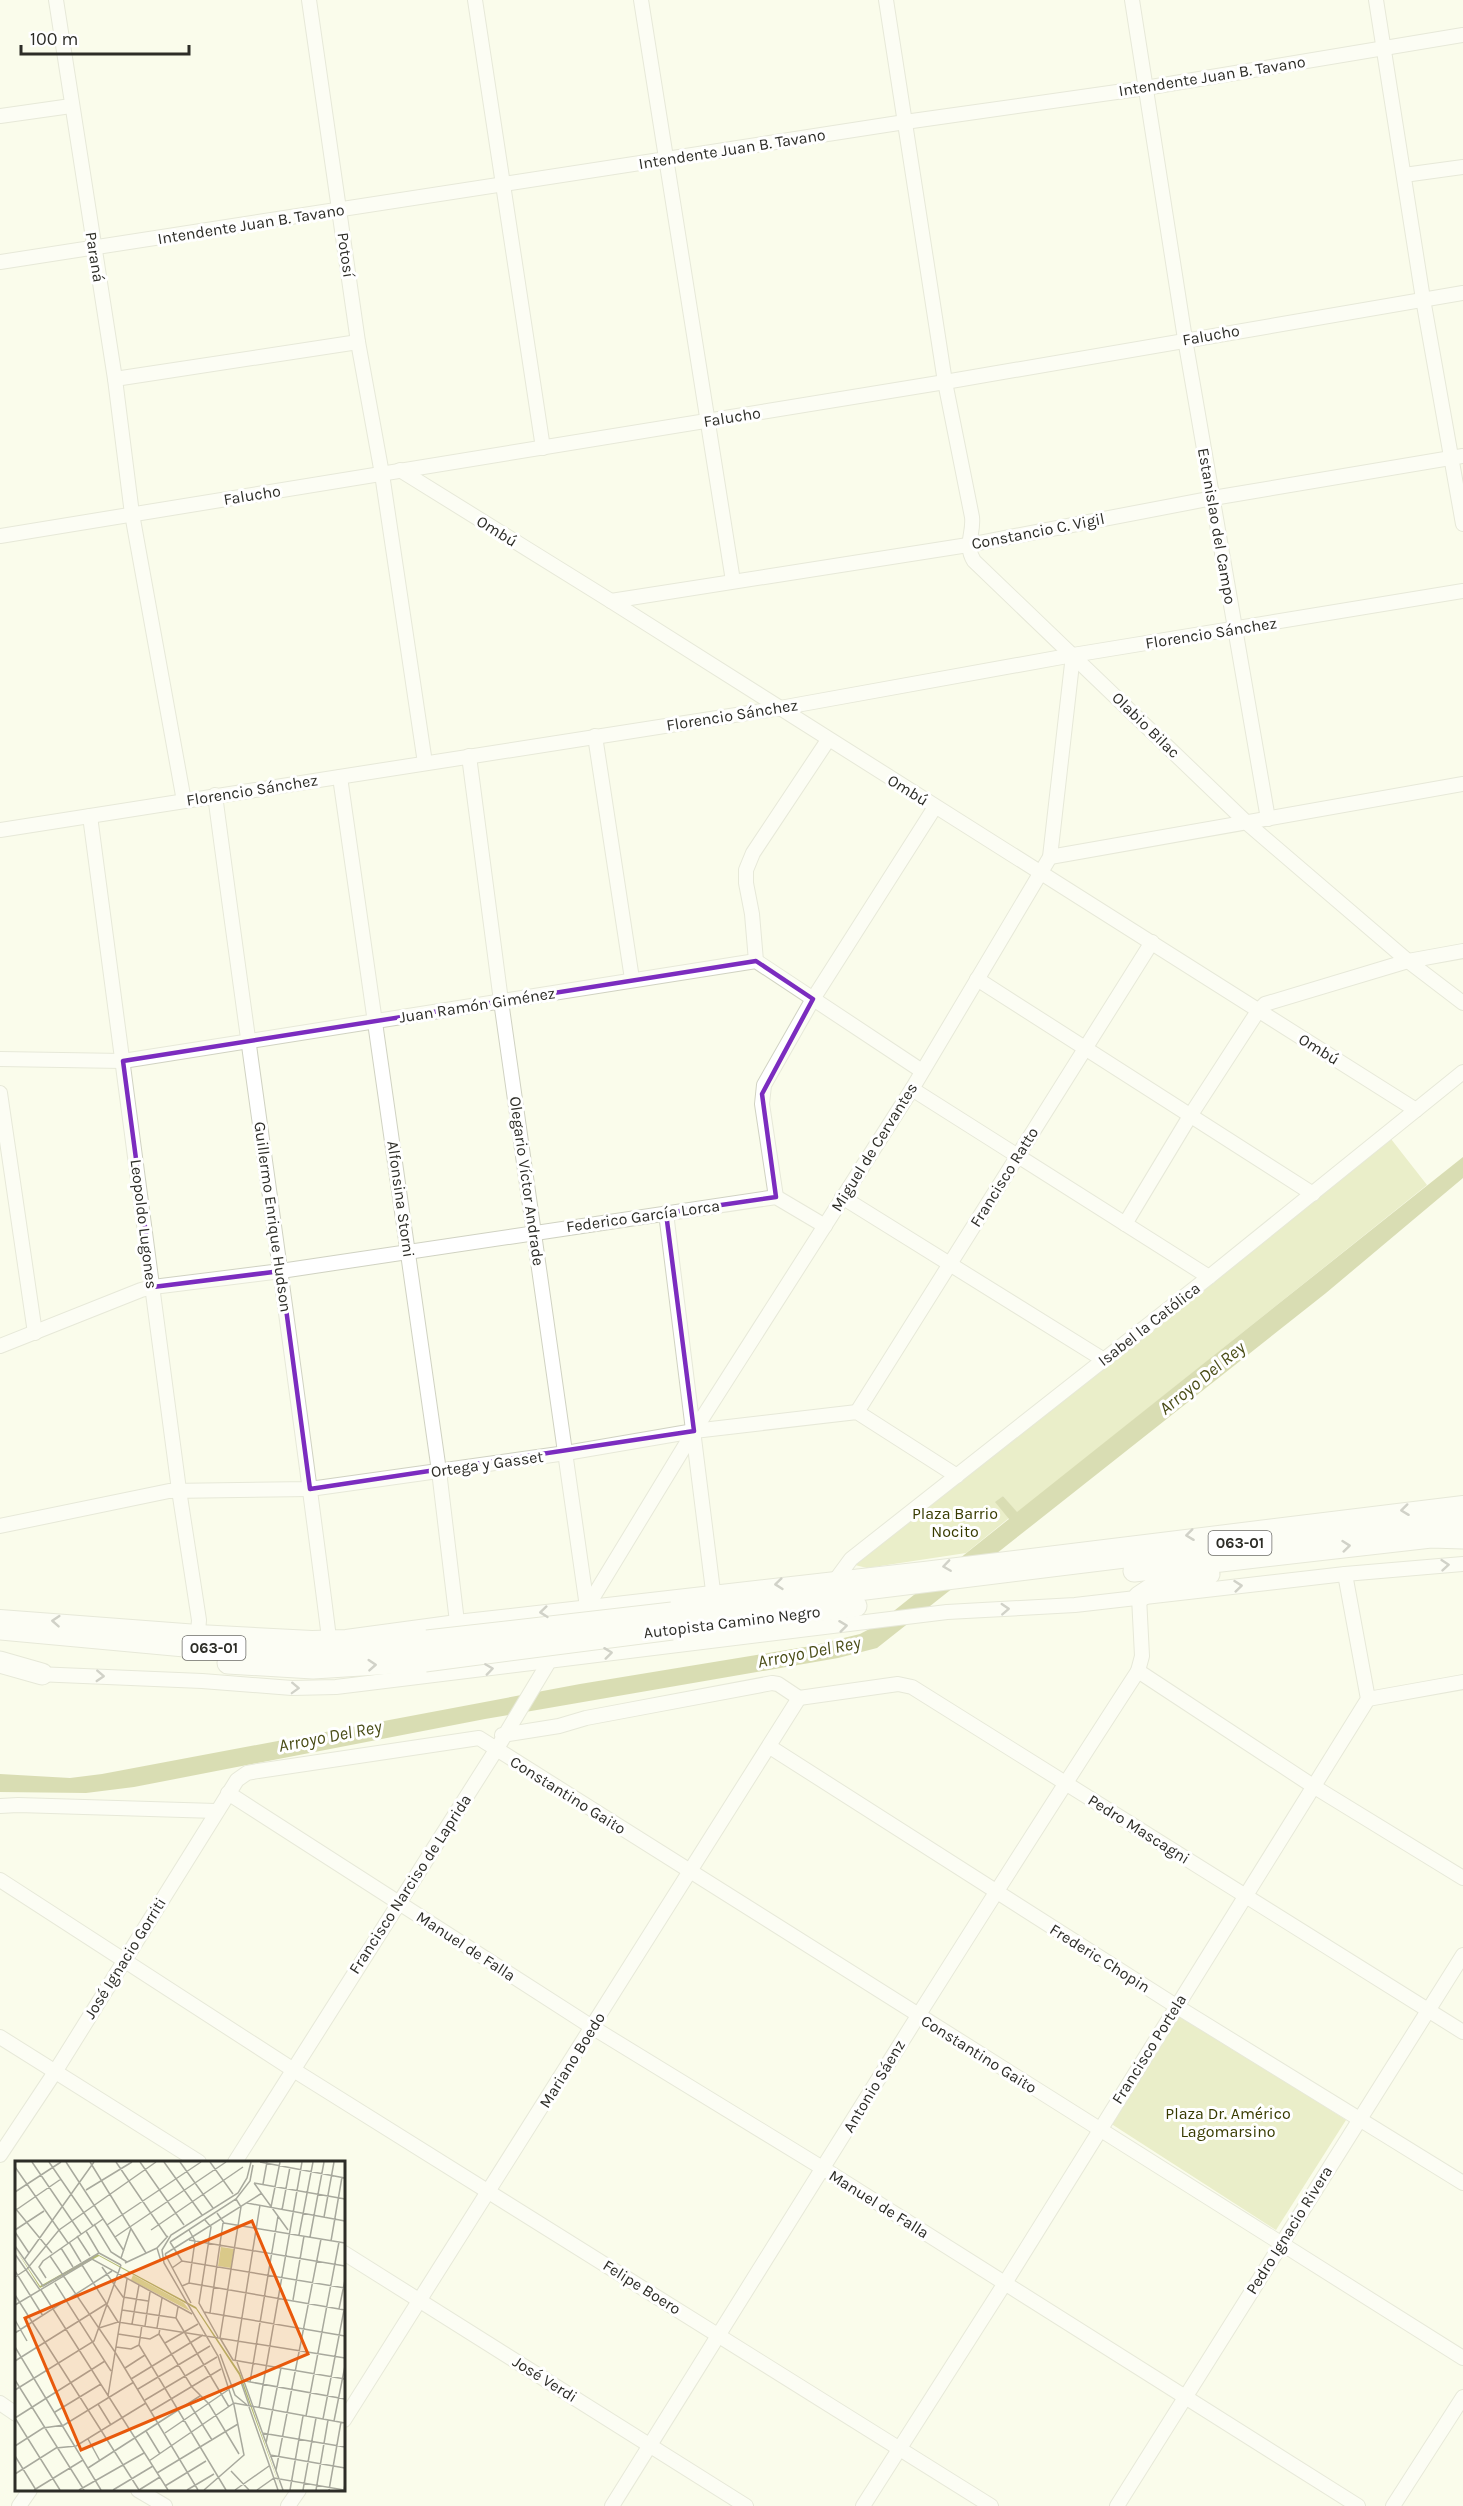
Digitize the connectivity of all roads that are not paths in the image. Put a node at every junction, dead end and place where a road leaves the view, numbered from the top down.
1 (56, 0) edge
2 (309, 0) edge
3 (475, 0) edge
4 (641, 0) edge
5 (886, 0) edge
6 (1132, 0) edge
7 (1376, 0) edge
8 (1463, 35) edge
9 (1384, 48) junction
10 (1145, 88) junction
11 (71, 106) junction
12 (0, 116) edge
13 (905, 122) junction
14 (666, 160) junction
15 (1463, 167) edge
16 (1404, 175) junction
17 (504, 185) junction
18 (340, 211) junction
19 (93, 248) junction
20 (0, 262) edge
21 (1463, 293) edge
22 (1424, 299) junction
23 (1185, 339) junction
24 (358, 342) junction
25 (115, 379) junction
26 (945, 382) junction
27 (707, 421) junction
28 (543, 448) junction
29 (1457, 457) edge
30 (400, 470) junction
31 (382, 474) junction
32 (1213, 498) junction
33 (132, 514) junction
34 (1463, 524) edge
35 (0, 536) edge
36 (968, 545) junction
37 (733, 580) junction
38 (1463, 591) edge
39 (611, 601) junction
40 (1235, 630) junction
41 (1073, 655) junction
42 (780, 708) junction
43 (595, 736) junction
44 (828, 741) junction
45 (469, 756) junction
46 (425, 763) junction
47 (340, 777) junction
48 (1463, 784) edge
49 (215, 795) junction
50 (184, 801) junction
51 (935, 807) junction
52 (90, 816) junction
53 (1268, 819) junction
54 (1246, 823) junction
55 (0, 830) edge
56 (1050, 857) junction
57 (1041, 872) junction
58 (1152, 942) junction
59 (1463, 951) edge
60 (1408, 960) junction
61 (756, 961) junction
62 (632, 979) junction
63 (977, 979) junction
64 (813, 999) junction
65 (501, 1001) junction
66 (1463, 1004) edge
67 (1258, 1011) junction
68 (376, 1022) junction
69 (248, 1042) junction
70 (1085, 1049) junction
71 (0, 1059) edge
72 (123, 1061) junction
73 (922, 1071) junction
74 (1463, 1072) edge
75 (912, 1089) junction
76 (0, 1093) edge
77 (1416, 1110) junction
78 (1190, 1116) junction
79 (1016, 1157) junction
80 (1312, 1194) junction
81 (7, 1197) edge
82 (776, 1197) junction
83 (842, 1197) junction
84 (666, 1213) junction
85 (1125, 1224) junction
86 (825, 1226) junction
87 (535, 1232) junction
88 (408, 1252) junction
89 (950, 1264) junction
90 (281, 1271) junction
91 (1209, 1277) junction
92 (153, 1287) junction
93 (35, 1333) junction
94 (0, 1346) edge
95 (1104, 1360) junction
96 (857, 1412) junction
97 (694, 1431) junction
98 (566, 1453) junction
99 (439, 1471) junction
100 (957, 1476) junction
101 (179, 1490) junction
102 (310, 1490) junction
103 (1463, 1503) edge
104 (1463, 1520) edge
105 (0, 1526) edge
106 (1463, 1539) edge
107 (1313, 1550) junction
108 (1463, 1564) edge
109 (1015, 1572) junction
110 (1345, 1574) junction
111 (837, 1578) junction
112 (713, 1592) junction
113 (1138, 1597) junction
114 (587, 1607) junction
115 (0, 1617) edge
116 (457, 1622) junction
117 (0, 1629) edge
118 (198, 1632) junction
119 (329, 1638) junction
120 (0, 1642) edge
121 (426, 1651) junction
122 (550, 1660) junction
123 (0, 1662) edge
124 (1138, 1671) junction
125 (0, 1673) edge
126 (42, 1674) junction
127 (1463, 1682) edge
128 (799, 1698) junction
129 (1368, 1699) junction
130 (505, 1734) junction
131 (479, 1738) junction
132 (770, 1747) junction
133 (496, 1750) junction
134 (1065, 1783) junction
135 (1313, 1786) junction
136 (228, 1793) junction
137 (0, 1806) edge
138 (216, 1811) junction
139 (690, 1872) junction
140 (1463, 1878) edge
141 (0, 1880) edge
142 (996, 1892) junction
143 (1246, 1897) junction
144 (398, 1903) junction
145 (1463, 1955) edge
146 (123, 1961) junction
147 (1176, 2006) junction
148 (1429, 2010) junction
149 (917, 2015) junction
150 (592, 2027) junction
151 (1463, 2032) edge
152 (0, 2037) edge
153 (292, 2069) junction
154 (55, 2072) junction
155 (1360, 2118) junction
156 (1099, 2130) junction
157 (0, 2155) edge
158 (196, 2161) edge
159 (236, 2161) edge
160 (824, 2169) junction
161 (1463, 2183) edge
162 (488, 2193) junction
163 (1281, 2243) junction
164 (345, 2254) edge
165 (1005, 2283) junction
166 (418, 2300) junction
167 (718, 2334) junction
168 (1463, 2358) edge
169 (1185, 2397) junction
170 (1463, 2397) edge
171 (0, 2403) edge
172 (15, 2413) edge
173 (345, 2418) edge
174 (650, 2444) junction
175 (900, 2449) junction
176 (29, 2491) edge
177 (140, 2491) edge
178 (298, 2491) edge
179 (19, 2506) edge
180 (165, 2506) edge
181 (288, 2506) edge
182 (612, 2506) edge
183 (746, 2506) edge
184 (863, 2506) edge
185 (991, 2506) edge
186 (1117, 2506) edge
187 (1358, 2506) edge
188 (1394, 2506) edge

1 - 11 street, Paraná
2 - 18 street, Potosí
3 - 17 street
4 - 14 street
5 - 13 street
6 - 10 street, Estanislao del Campo
7 - 9 street
8 - 9 street, Intendente Juan B. Tavano
9 - 10 street, Intendente Juan B. Tavano
9 - 16 street
10 - 13 street, Intendente Juan B. Tavano
10 - 23 street, Estanislao del Campo
11 - 12 street
11 - 19 street, Paraná
13 - 14 street, Intendente Juan B. Tavano
13 - 26 street
14 - 17 street, Intendente Juan B. Tavano
14 - 27 street
15 - 16 street
16 - 22 street
17 - 18 street, Intendente Juan B. Tavano
17 - 28 street
18 - 19 street, Intendente Juan B. Tavano
18 - 24 street, Potosí
19 - 20 street, Intendente Juan B. Tavano
19 - 25 street, Paraná
21 - 22 street, Falucho
22 - 23 street, Falucho
22 - 29 street
23 - 26 street, Falucho
23 - 32 street, Estanislao del Campo
24 - 25 street
24 - 31 street, Potosí
25 - 33 street, Paraná
26 - 27 street, Falucho
26 - 36 street
27 - 28 street, Falucho
27 - 37 street
28 - 30 street, Falucho
29 - 32 street, Constancio C. Vigil
29 - 34 street
30 - 31 street, Falucho
30 - 39 street, Ombú
31 - 33 street, Falucho
31 - 46 street
32 - 36 street, Constancio C. Vigil
32 - 40 street, Estanislao del Campo
33 - 35 street, Falucho
33 - 50 street
36 - 37 street, Constancio C. Vigil
36 - 41 street, Olabio Bilac
37 - 39 street, Constancio C. Vigil
38 - 40 street, Florencio Sánchez
39 - 42 street, Ombú
40 - 41 street, Florencio Sánchez
40 - 53 street, Estanislao del Campo
41 - 42 street, Florencio Sánchez
41 - 54 street, Olabio Bilac
41 - 56 street, Miguel de Cervantes
42 - 43 street, Florencio Sánchez
42 - 44 street, Ombú
43 - 45 street, Florencio Sánchez
43 - 62 street
44 - 51 street, Ombú
44 - 61 street
45 - 46 street, Florencio Sánchez
45 - 65 street, Olegario Víctor Andrade
46 - 47 street, Florencio Sánchez
47 - 49 street, Florencio Sánchez
47 - 68 street, Alfonsina Storni
48 - 53 street
49 - 50 street, Florencio Sánchez
49 - 69 street, Guillermo Enrique Hudson
50 - 52 street, Florencio Sánchez
51 - 57 street, Ombú
51 - 64 street
52 - 55 street, Florencio Sánchez
52 - 72 street, Leopoldo Lugones
53 - 54 street
54 - 56 street
54 - 60 street, Olabio Bilac
56 - 57 street, Miguel de Cervantes
57 - 58 street, Ombú
57 - 63 street, Miguel de Cervantes
58 - 67 street, Ombú
58 - 70 street, Francisco Ratto
59 - 60 street
60 - 66 street, Olabio Bilac
60 - 67 street
61 - 62 street, Juan Ramón Giménez
61 - 64 street
62 - 65 street, Juan Ramón Giménez
63 - 70 street
63 - 73 street, Miguel de Cervantes
64 - 73 street
64 - 82 street
65 - 68 street, Juan Ramón Giménez
65 - 87 street, Olegario Víctor Andrade
67 - 77 street, Ombú
67 - 78 street
68 - 69 street, Juan Ramón Giménez
68 - 88 street, Alfonsina Storni
69 - 72 street, Juan Ramón Giménez
69 - 90 street, Guillermo Enrique Hudson
70 - 78 street
70 - 79 street, Francisco Ratto
71 - 72 street, Juan Ramón Giménez
72 - 92 street, Leopoldo Lugones
73 - 75 street, Miguel de Cervantes
74 - 77 street, Isabel la Católica
75 - 79 street
75 - 83 street, Miguel de Cervantes
76 - 81 street
77 - 80 street, Isabel la Católica
78 - 80 street
78 - 85 street
79 - 85 street
79 - 89 street, Francisco Ratto
80 - 91 street, Isabel la Católica
81 - 93 street
82 - 84 street, Federico García Lorca
82 - 86 street
83 - 86 street, Miguel de Cervantes
83 - 89 street
84 - 87 street, Federico García Lorca
84 - 97 street
85 - 91 street
86 - 97 street, Miguel de Cervantes
87 - 88 street, Federico García Lorca
87 - 98 street, Olegario Víctor Andrade
88 - 90 street, Federico García Lorca
88 - 99 street, Alfonsina Storni
89 - 95 street
89 - 96 street, Francisco Ratto
90 - 92 street, Federico García Lorca
90 - 102 street, Guillermo Enrique Hudson
91 - 95 street, Isabel la Católica
92 - 93 street, Federico García Lorca
92 - 101 street, Leopoldo Lugones
93 - 94 street, Federico García Lorca
95 - 100 street, Isabel la Católica
96 - 97 street, Ortega y Gasset
96 - 100 street
97 - 98 street, Ortega y Gasset
97 - 112 street
97 - 114 street, Miguel de Cervantes
98 - 99 street, Ortega y Gasset
98 - 114 street, Olegario Víctor Andrade
99 - 102 street, Ortega y Gasset
99 - 116 street, Alfonsina Storni
100 - 111 street, Isabel la Católica
101 - 102 street, Ortega y Gasset
101 - 105 street, Ortega y Gasset
101 - 118 street, Leopoldo Lugones
102 - 119 street, Guillermo Enrique Hudson
103 -> 109 street
104 - 109 highway, Autopista Camino Negro / 063-01
107 -> 106 highway, Autopista Camino Negro / 063-01
107 - 109 highway, Autopista Camino Negro / 063-01
107 - 113 highway
110 -> 108 street
109 -> 111 street
109 - 121 highway, Autopista Camino Negro / 063-01, bridge
113 -> 110 street
110 - 129 street
111 -> 112 street
112 - 114 street
122 -> 113 street
113 - 124 street, Antonio Sáenz
114 -> 116 street
114 - 122 street, Francisco Narciso de Laprida
118 -> 115 street
116 - 119 street
117 - 121 highway, Autopista Camino Negro / 063-01
118 - 119 street
120 -> 121 highway, Autopista Camino Negro / 063-01
126 -> 122 street
122 - 130 street, Francisco Narciso de Laprida
123 - 126 highway
124 - 134 street, Antonio Sáenz
124 - 135 street
125 - 126 street
127 - 129 street
128 - 130 street
128 - 132 street, Mariano Boedo
128 - 134 street, Pedro Mascagni
129 - 135 street, Francisco Portela
130 - 131 street
130 - 133 street, Francisco Narciso de Laprida
131 - 133 street, Constantino Gaito
131 - 136 street, José Ignacio Gorriti
132 - 139 street, Mariano Boedo
132 - 142 street, Frederic Chopin
133 - 139 street, Constantino Gaito
133 - 144 street, Francisco Narciso de Laprida
134 - 142 street, Antonio Sáenz
134 - 143 street, Pedro Mascagni
135 - 140 street
135 - 143 street, Francisco Portela
136 - 138 street, José Ignacio Gorriti
136 - 144 street, Manuel de Falla
137 - 138 street
138 - 146 street, José Ignacio Gorriti
139 - 149 street, Constantino Gaito
139 - 150 street, Mariano Boedo
141 - 146 street, Felipe Boero
142 - 147 street, Frederic Chopin
142 - 149 street, Antonio Sáenz
143 - 147 street, Francisco Portela
143 - 148 street, Pedro Mascagni
144 - 150 street, Manuel de Falla
144 - 153 street, Francisco Narciso de Laprida
145 - 148 street, Pedro Ignacio Rivera
146 - 153 street, Felipe Boero
146 - 154 street, José Ignacio Gorriti
147 - 155 street, Frederic Chopin
147 - 156 street, Francisco Portela
148 - 151 street, Pedro Mascagni
148 - 155 street, Pedro Ignacio Rivera
149 - 156 street, Constantino Gaito
149 - 160 street, Antonio Sáenz
150 - 160 street, Manuel de Falla
150 - 162 street, Mariano Boedo
152 - 154 street
153 - 159 street, Francisco Narciso de Laprida
153 - 162 street, Felipe Boero
154 - 157 street, José Ignacio Gorriti
154 - 158 street
155 - 161 street, Frederic Chopin
155 - 163 street, Pedro Ignacio Rivera
156 - 163 street, Constantino Gaito
156 - 165 street, Francisco Portela
160 - 165 street, Manuel de Falla
160 - 167 street, Antonio Sáenz
162 - 166 street, Mariano Boedo
162 - 167 street, Felipe Boero
163 - 168 street, Constantino Gaito
163 - 169 street, Pedro Ignacio Rivera
164 - 166 street, José Verdi
165 - 169 street, Manuel de Falla
165 - 175 street, Francisco Portela
166 - 173 street, Mariano Boedo
166 - 174 street, José Verdi
167 - 174 street, Antonio Sáenz
167 - 175 street, Felipe Boero
169 - 186 street, Pedro Ignacio Rivera
169 - 187 street, Manuel de Falla
170 - 188 street
171 - 172 street
174 - 182 street, Antonio Sáenz
174 - 183 street, José Verdi
175 - 184 street, Francisco Portela
175 - 185 street, Felipe Boero
176 - 179 street
177 - 180 street
178 - 181 street

